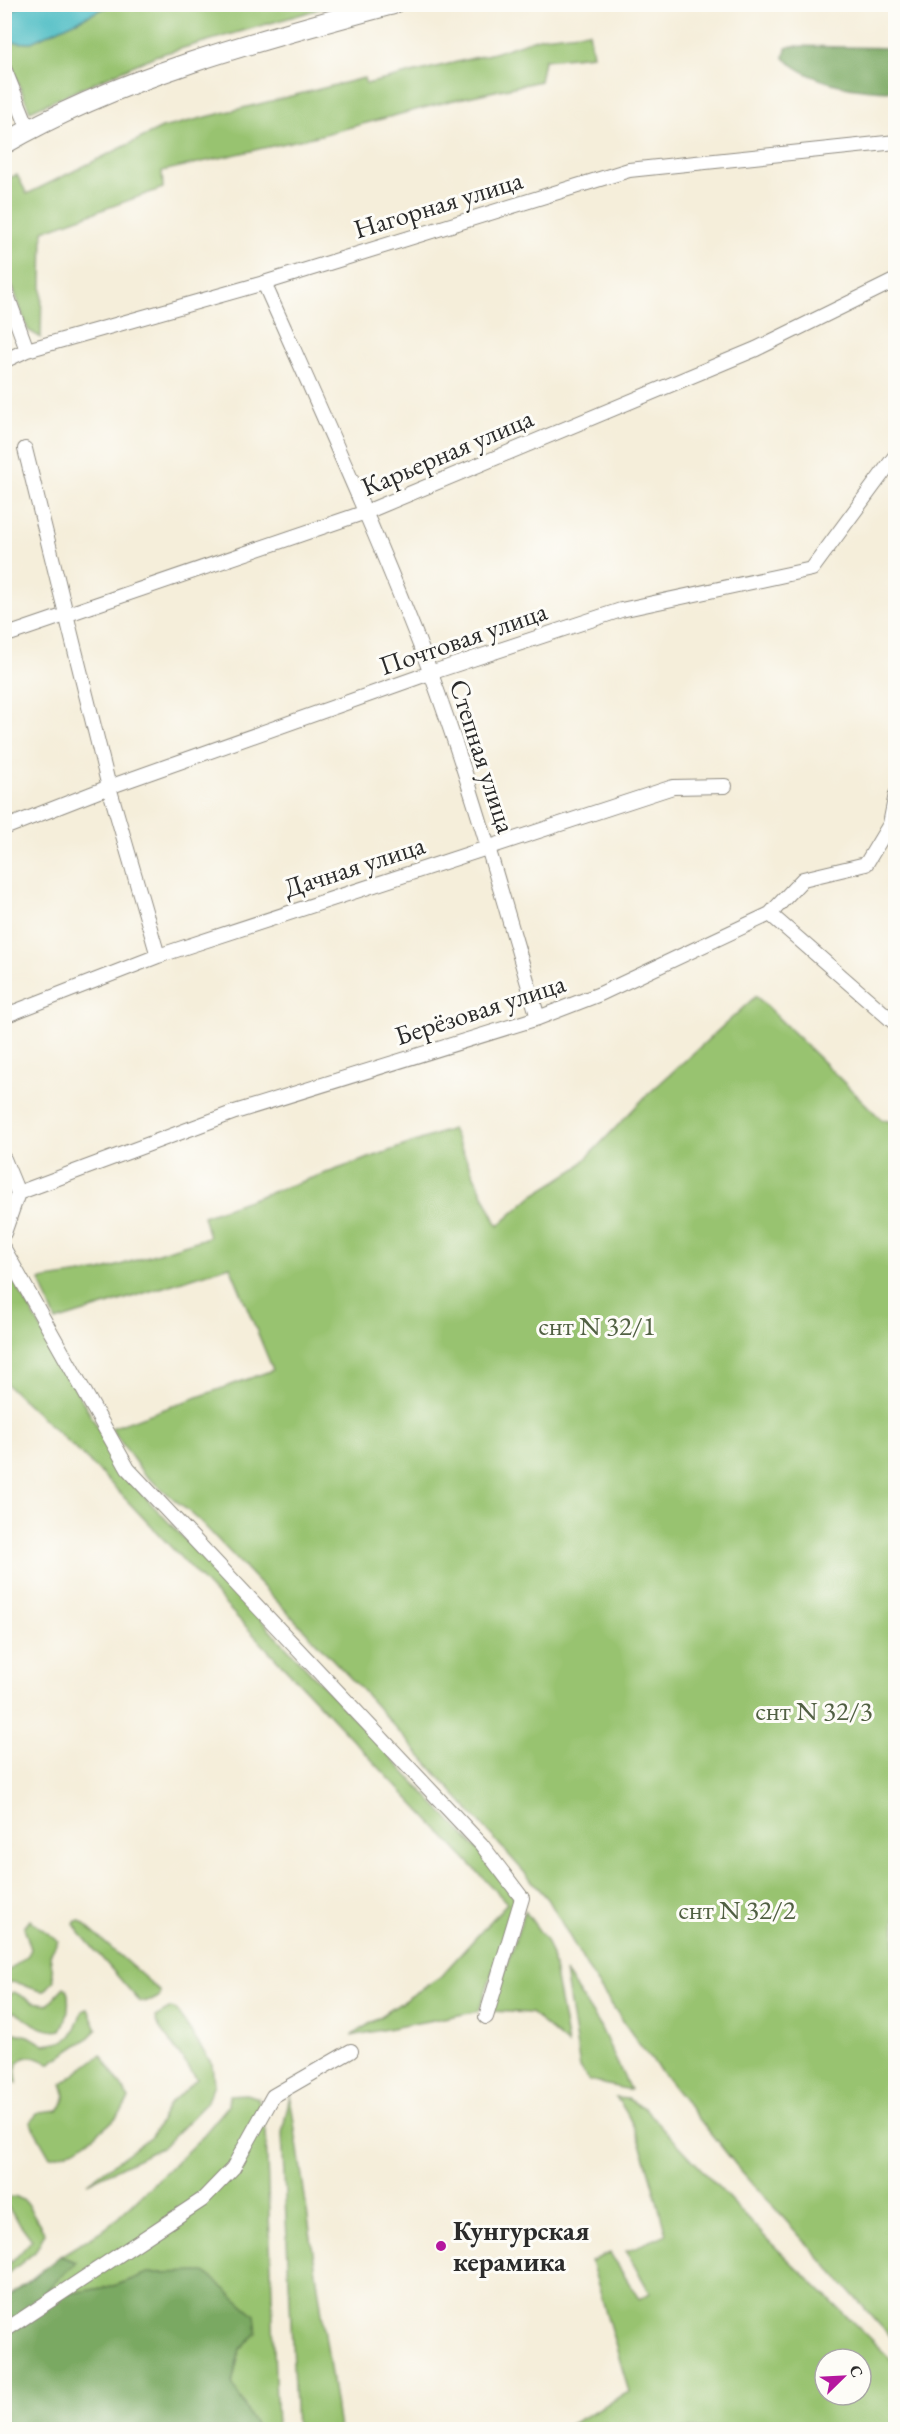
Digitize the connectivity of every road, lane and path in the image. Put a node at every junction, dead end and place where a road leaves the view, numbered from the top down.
1 (393, 4) edge
2 (4, 68) edge
3 (29, 130) junction
4 (896, 142) edge
5 (4, 144) edge
6 (896, 280) edge
7 (264, 283) junction
8 (4, 287) edge
9 (27, 350) junction
10 (4, 361) edge
11 (25, 449) dead end
12 (896, 455) edge
13 (366, 512) junction
14 (64, 613) junction
15 (4, 636) edge
16 (430, 673) junction
17 (725, 786) dead end
18 (109, 787) junction
19 (896, 794) edge
20 (4, 828) edge
21 (488, 848) junction
22 (770, 914) junction
23 (158, 956) junction
24 (4, 1016) edge
25 (538, 1018) junction
26 (896, 1024) edge
27 (4, 1159) edge
28 (18, 1193) junction
29 (4, 1233) edge
30 (4, 1249) edge
31 (486, 2017) dead end
32 (351, 2051) dead end
33 (4, 2331) edge

1 - 3 street
2 - 3 street
3 - 5 street
4 - 7 street, Нагорная улица
6 - 13 street, Карьерная улица
7 - 9 street, Нагорная улица
7 - 13 street, Степная улица
8 - 9 street
9 - 10 street, Нагорная улица
11 - 14 street
12 - 16 street, Почтовая улица
13 - 14 street, Карьерная улица
13 - 16 street, Степная улица
14 - 15 street, Карьерная улица
14 - 18 street
16 - 18 street, Почтовая улица
16 - 21 street, Степная улица
17 - 21 street, Дачная улица
18 - 20 street, Почтовая улица
18 - 23 street
19 - 22 street, Берёзовая улица
21 - 23 street, Дачная улица
21 - 25 street, Степная улица
22 - 25 street, Берёзовая улица
22 - 26 street
23 - 24 street, Дачная улица
25 - 28 street, Берёзовая улица
27 - 28 street
28 - 29 street
30 - 31 street
32 - 33 street

